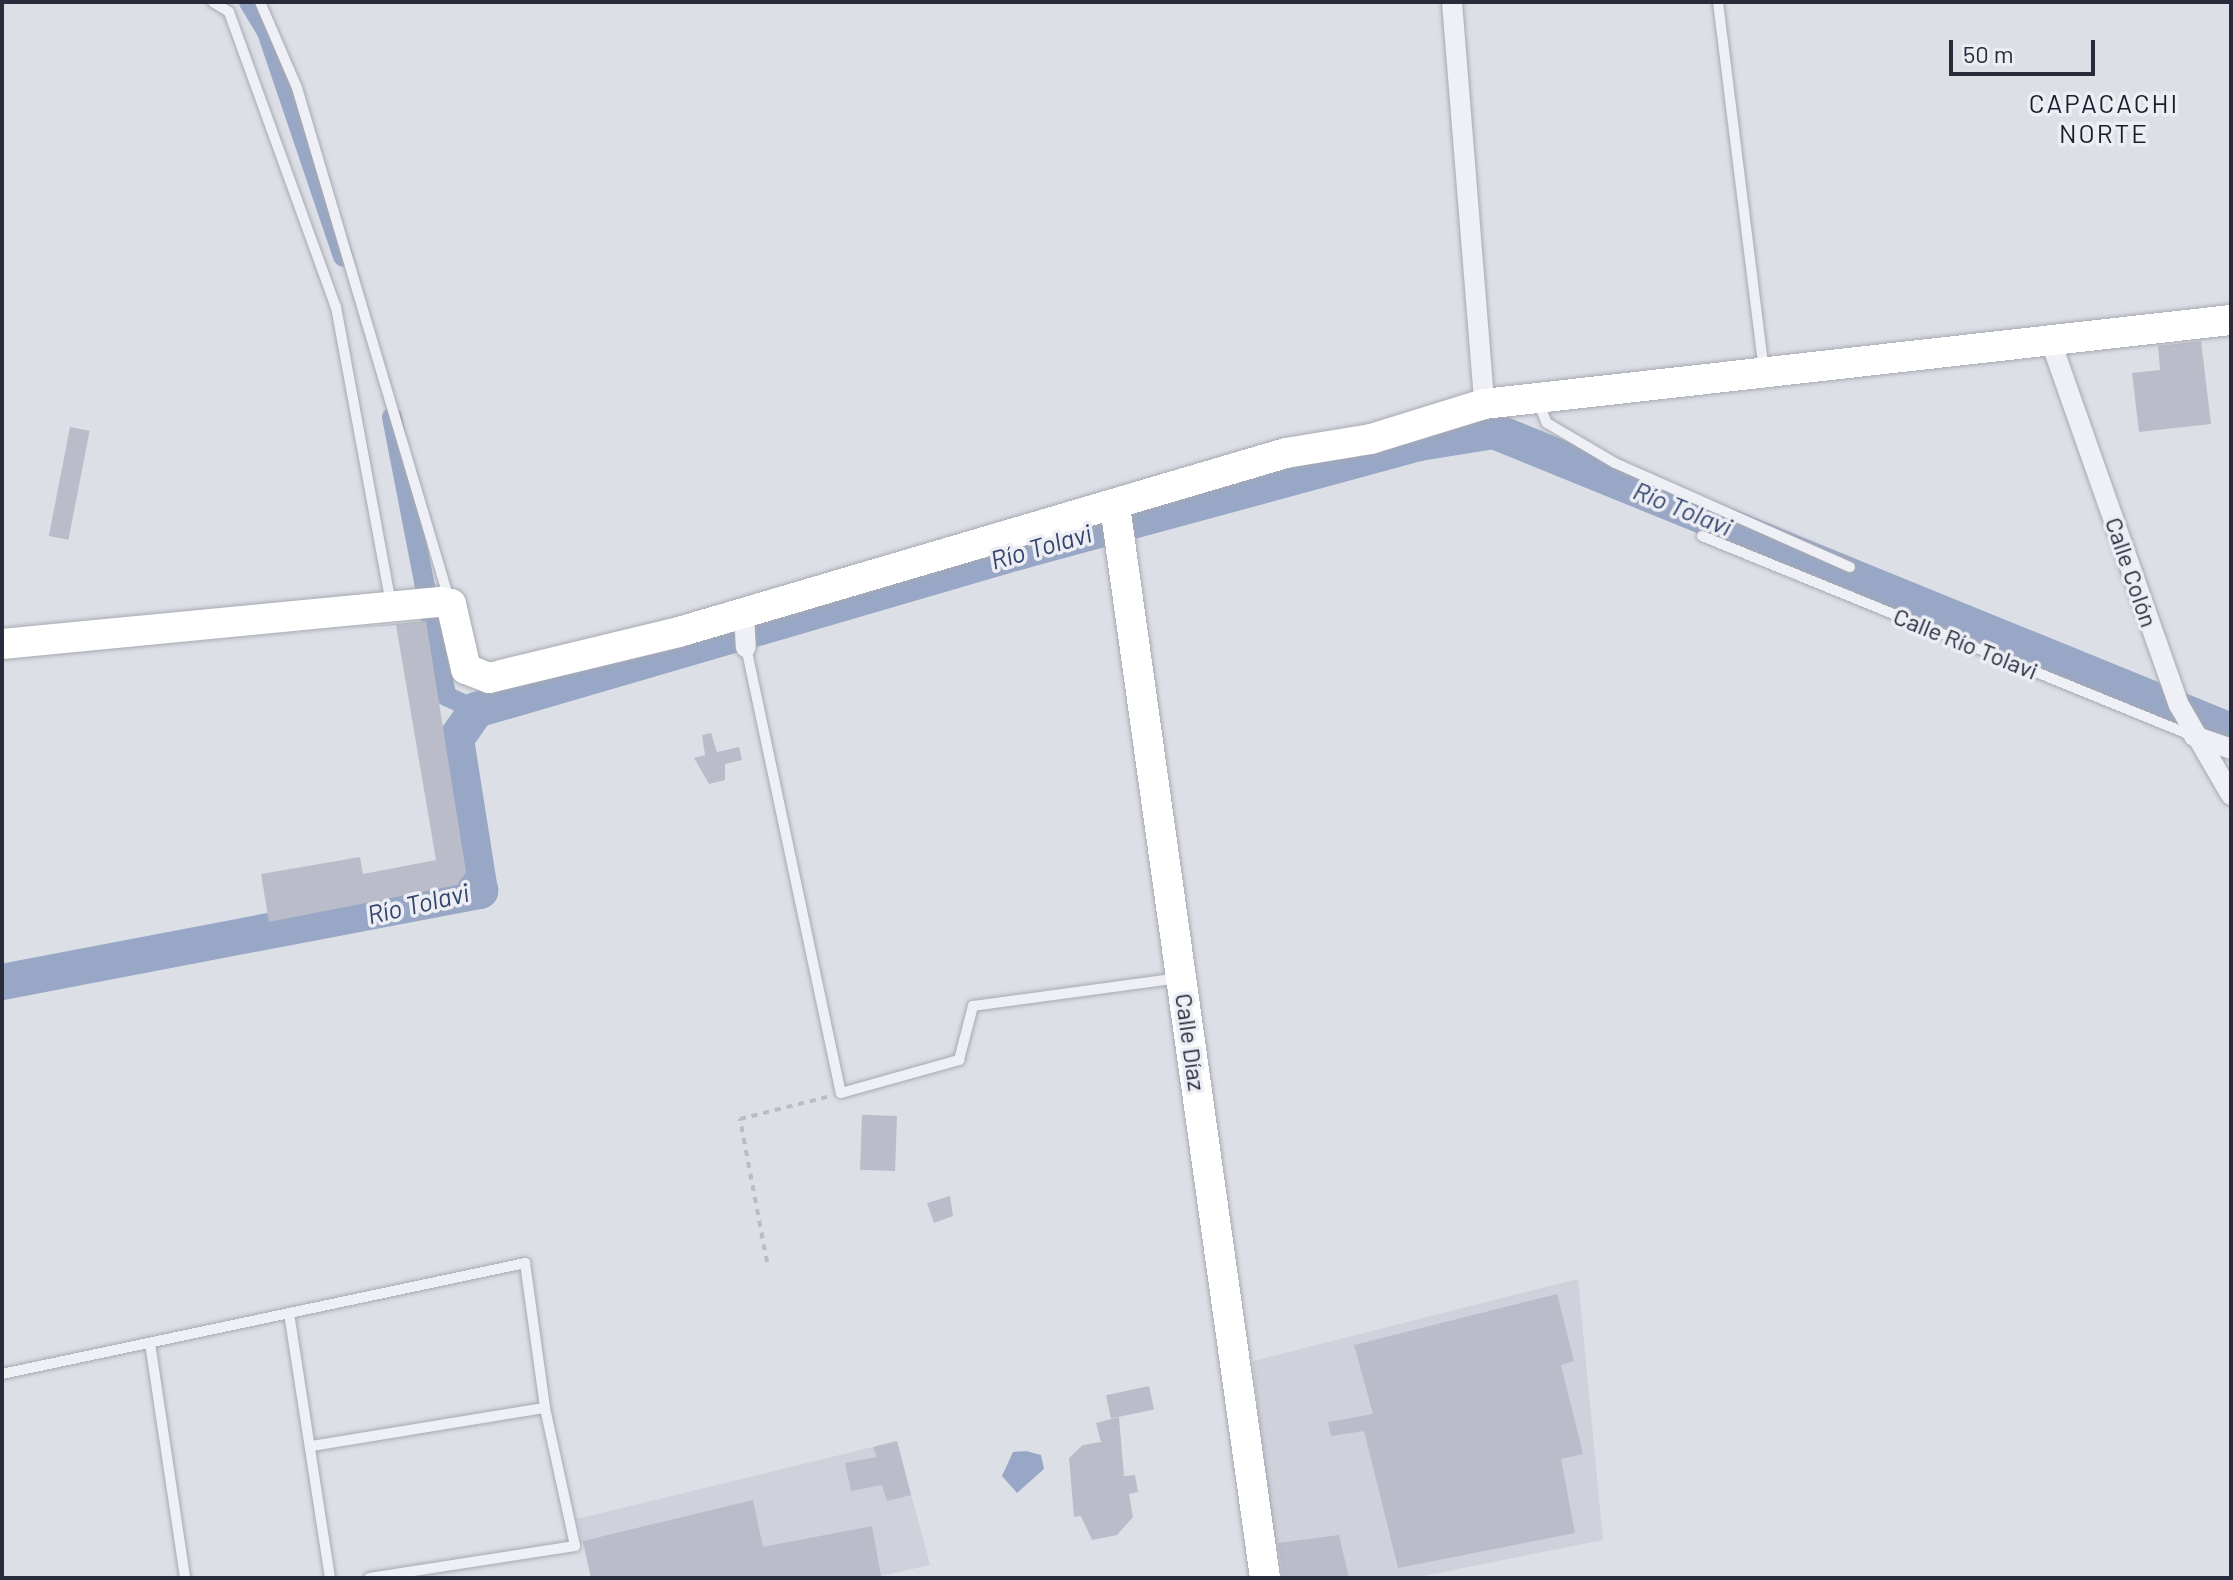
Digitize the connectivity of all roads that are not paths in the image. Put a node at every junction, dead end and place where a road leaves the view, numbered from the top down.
1 (213, 2) edge
2 (260, 2) edge
3 (1452, 2) edge
4 (1718, 2) edge
5 (2231, 320) edge
6 (2051, 342) junction
7 (1764, 373) junction
8 (1536, 398) junction
9 (1484, 404) junction
10 (1117, 523) junction
11 (1702, 536) dead end
12 (1850, 567) dead end
13 (425, 603) junction
14 (746, 619) junction
15 (2, 644) edge
16 (746, 647) joint
17 (2194, 736) junction
18 (2231, 749) edge
19 (2231, 795) edge
20 (1182, 978) junction
21 (289, 1313) junction
22 (150, 1343) junction
23 (2, 1374) edge
24 (545, 1408) junction
25 (312, 1446) junction
26 (185, 1578) edge
27 (330, 1578) edge
28 (369, 1578) edge
29 (1265, 1578) edge

1 - 13 lane
2 - 13 lane
3 - 9 street
4 - 7 lane
5 - 6 street
6 - 7 street
6 - 17 street, Calle Colón
7 - 8 street
8 - 9 street
8 - 12 lane
9 - 10 street
10 - 14 street
10 - 20 street, Calle Díaz
11 - 17 lane, Calle Río Tolavi
13 - 14 street
13 - 15 street
14 - 16 street
16 - 20 lane
17 - 18 street, Calle Río Tolavi
17 - 19 street, Calle Colón
20 - 29 street, Calle Díaz
21 - 22 lane
21 - 24 lane
21 - 25 lane
22 - 23 lane
22 - 26 lane
24 - 25 lane
24 - 28 lane
25 - 27 lane

